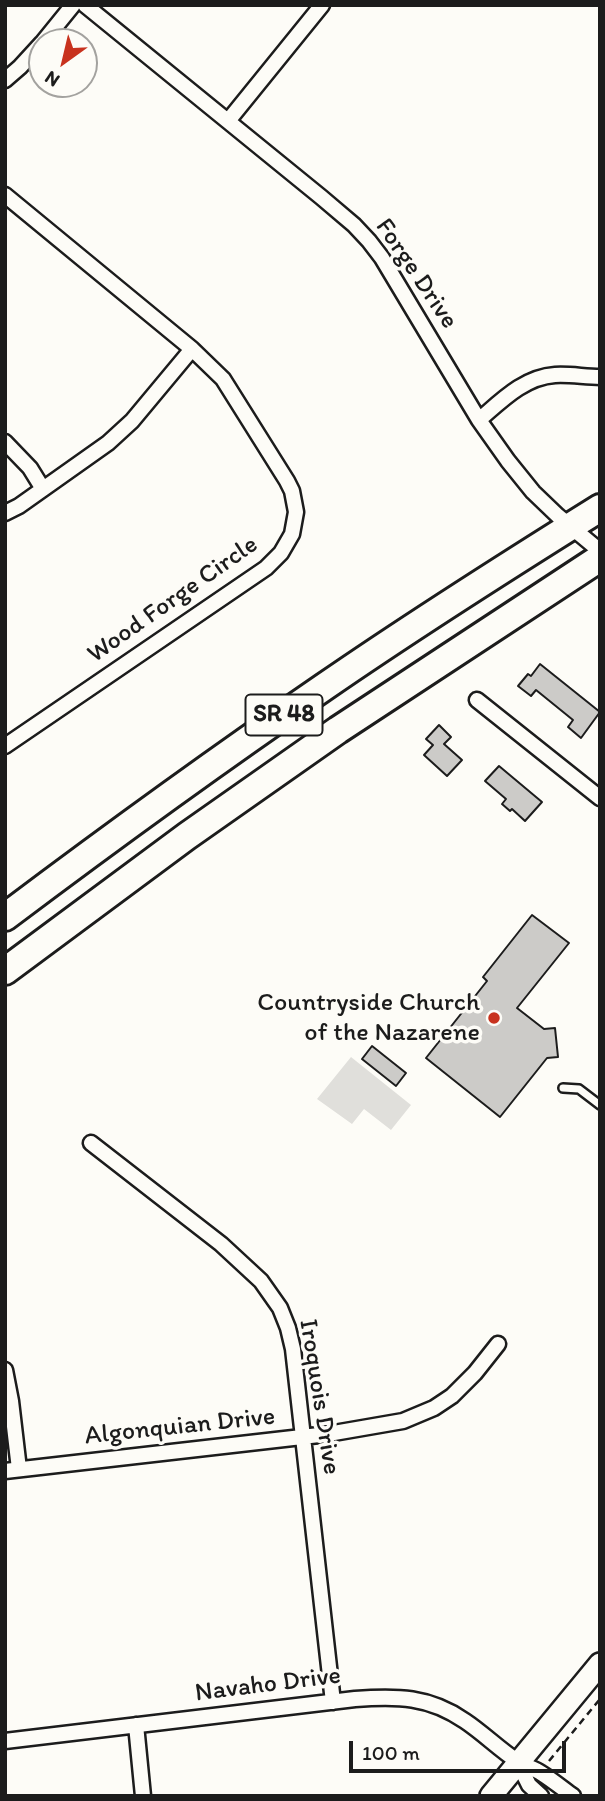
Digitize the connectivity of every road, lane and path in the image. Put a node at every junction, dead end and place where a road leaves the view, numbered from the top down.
1 (74, 5) edge
2 (85, 5) edge
3 (322, 5) edge
4 (55, 28) edge
5 (28, 59) edge
6 (5, 80) edge
7 (228, 121) junction
8 (5, 195) edge
9 (192, 349) junction
10 (600, 377) edge
11 (479, 420) junction
12 (5, 442) edge
13 (43, 489) junction
14 (600, 508) edge
15 (5, 513) edge
16 (570, 526) junction
17 (600, 551) edge
18 (600, 558) edge
19 (477, 699) dead end
20 (5, 746) edge
21 (600, 798) edge
22 (5, 917) edge
23 (5, 971) edge
24 (563, 1088) dead end
25 (600, 1105) edge
26 (91, 1143) dead end
27 (498, 1344) dead end
28 (5, 1370) edge
29 (303, 1437) junction
30 (12, 1470) edge
31 (600, 1664) edge
32 (600, 1699) edge
33 (333, 1702) junction
34 (136, 1725) junction
35 (5, 1741) edge
36 (518, 1763) junction
37 (540, 1772) junction
38 (143, 1796) edge
39 (491, 1796) edge
40 (541, 1796) edge
41 (573, 1796) edge

1 - 4 street
2 - 7 street, Forge Drive
3 - 7 street
5 - 6 street
7 - 11 street, Forge Drive
8 - 9 street, Wood Forge Circle
9 - 13 street
9 - 20 street, Wood Forge Circle
10 - 11 street
11 - 16 street, Forge Drive
12 - 13 street
13 - 15 street
14 - 16 highway, SR 48
16 - 17 street, Forge Drive
16 - 22 highway, SR 48
18 - 23 highway, SR 48
19 - 21 street
24 - 25 lane
26 - 29 street, Iroquois Drive
27 - 29 street, Algonquian Drive
28 - 30 street
29 - 30 street, Algonquian Drive
29 - 33 street, Iroquois Drive
31 - 36 street
32 - 37 path
33 - 34 street, Navaho Drive
33 - 36 street, Navaho Drive
34 - 35 street, Navaho Drive
34 - 38 street
36 - 37 street
36 - 39 street
36 - 40 street
37 - 41 street

